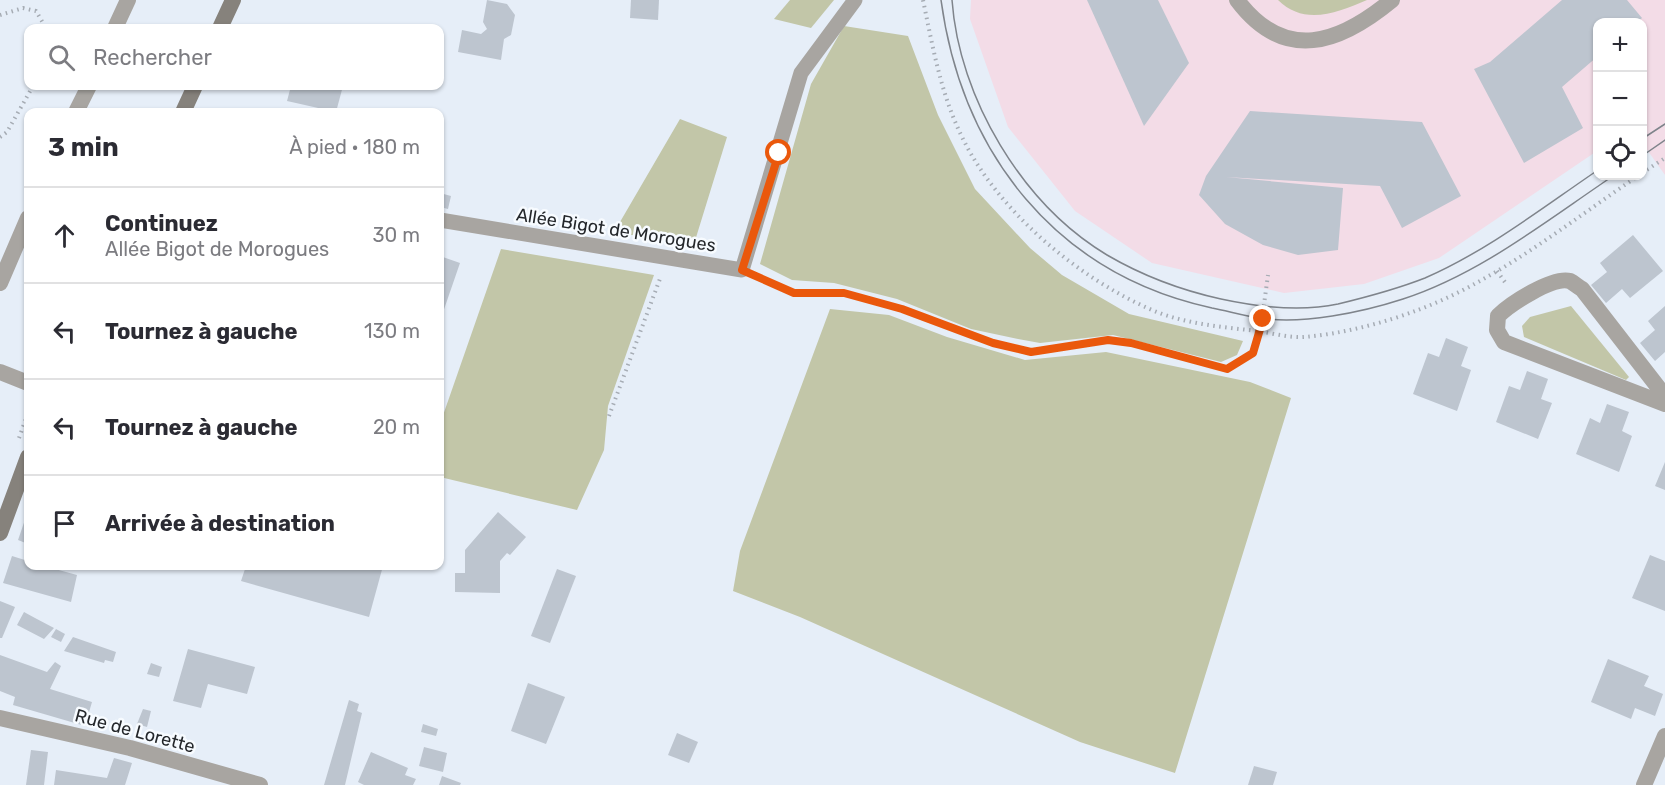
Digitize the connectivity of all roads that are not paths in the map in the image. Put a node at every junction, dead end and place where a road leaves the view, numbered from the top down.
1 (128, 0) edge
2 (233, 0) edge
3 (855, 0) edge
4 (1238, 0) edge
5 (1392, 0) edge
6 (117, 24) edge
7 (222, 24) edge
8 (87, 90) edge
9 (193, 90) edge
10 (78, 108) edge
11 (185, 108) edge
12 (444, 221) edge
13 (24, 227) edge
14 (0, 283) edge
15 (0, 372) edge
16 (24, 381) edge
17 (1665, 396) edge
18 (1665, 404) edge
19 (24, 468) edge
20 (0, 534) edge
21 (0, 718) edge
22 (1665, 735) edge
23 (260, 785) edge
24 (1644, 785) edge

1 - 6 street
2 - 7 main road
3 - 12 street, Allée Bigot de Morogues
4 - 5 street
8 - 10 street
9 - 11 main road
13 - 14 street
15 - 16 street
17 - 18 street
19 - 20 main road
21 - 23 street, Rue de Lorette
22 - 24 street

